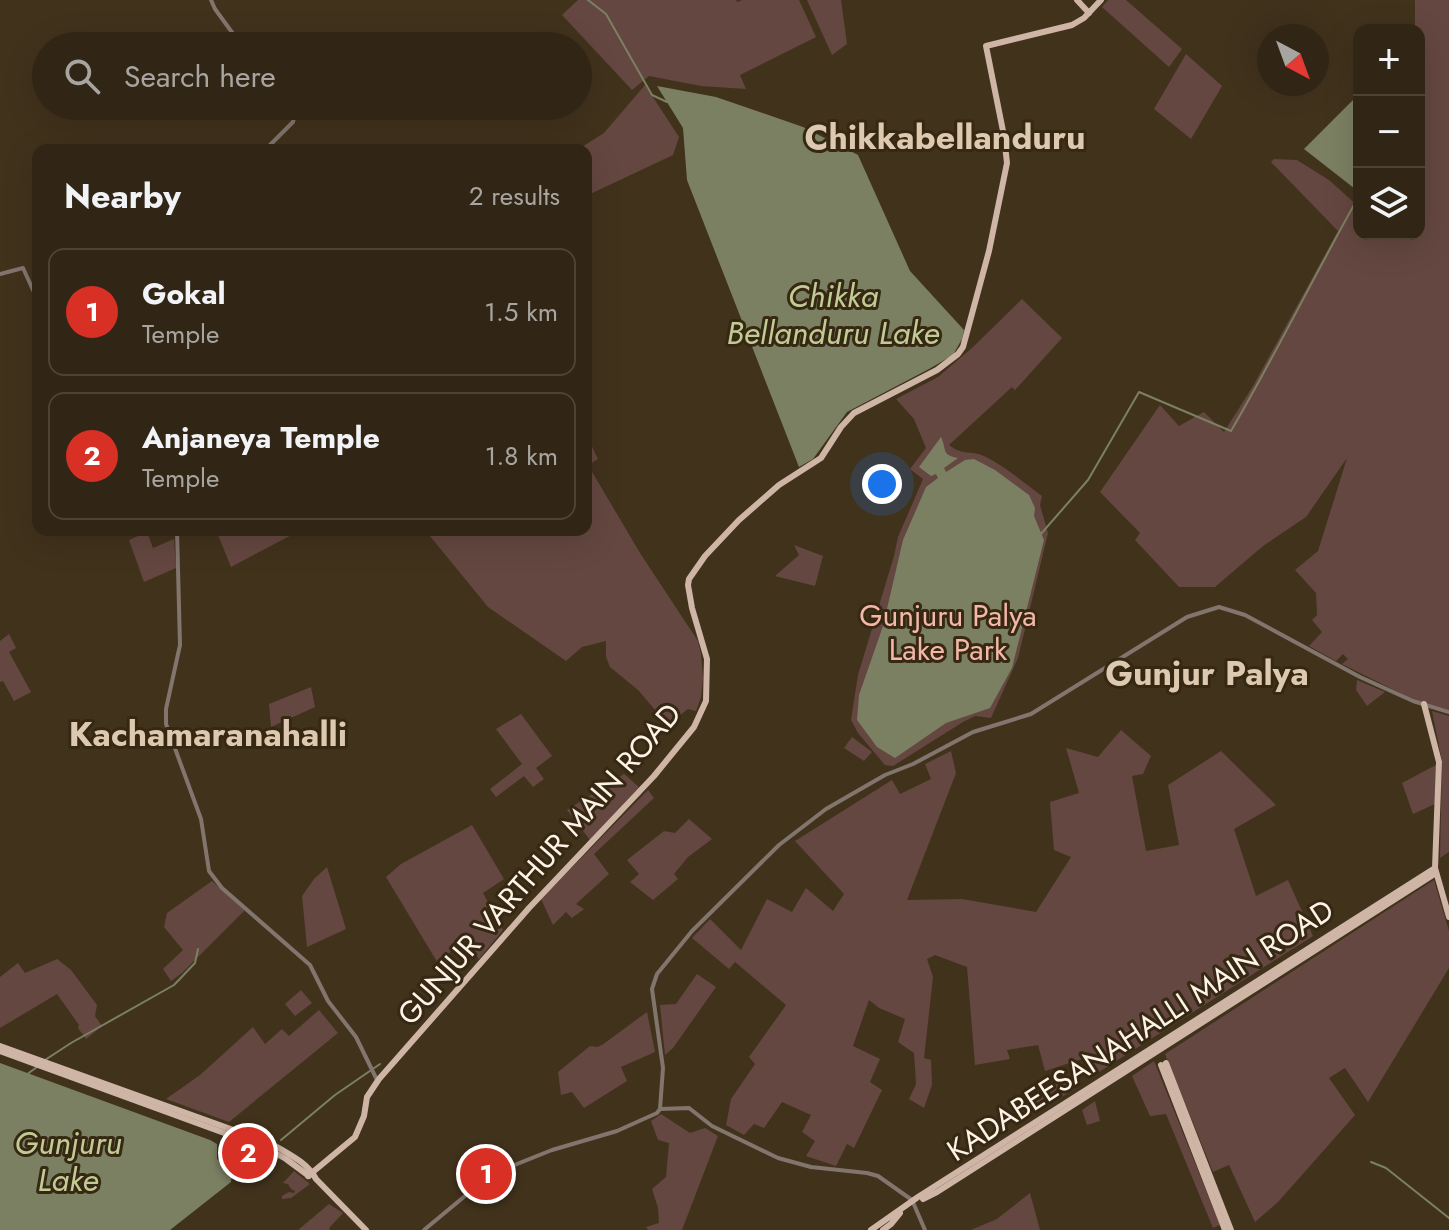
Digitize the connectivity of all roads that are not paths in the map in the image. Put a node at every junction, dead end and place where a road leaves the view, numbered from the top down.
1 (211, 0) edge
2 (1077, 0) edge
3 (1087, 0) edge
4 (1101, 0) edge
5 (1092, 10) junction
6 (232, 32) edge
7 (293, 120) edge
8 (271, 144) edge
9 (0, 274) edge
10 (32, 288) edge
11 (177, 536) edge
12 (1424, 704) junction
13 (1449, 712) edge
14 (1436, 870) junction
15 (1449, 917) edge
16 (0, 1048) edge
17 (1163, 1064) dead end
18 (377, 1081) junction
19 (660, 1109) junction
20 (310, 1174) junction
21 (913, 1201) junction
22 (366, 1230) edge
23 (424, 1230) edge
24 (871, 1230) edge
25 (883, 1230) edge
26 (925, 1230) edge
27 (1228, 1230) edge

1 - 6 street
2 - 5 main road
3 - 5 main road
4 - 5 main road, GUNJUR VARTHUR MAIN ROAD
5 - 18 main road, GUNJUR VARTHUR MAIN ROAD
7 - 8 street
9 - 10 street
11 - 18 street
12 - 13 street
12 - 14 main road
12 - 19 street
14 - 15 main road
14 - 21 main road, KADABEESANAHALLI MAIN ROAD
16 - 20 main road
17 - 27 main road
18 - 20 main road, GUNJUR VARTHUR MAIN ROAD
19 - 21 street
19 - 23 street
20 - 22 main road
21 - 24 main road, KADABEESANAHALLI MAIN ROAD
21 - 25 main road, KADABEESANAHALLI MAIN ROAD
21 - 26 street

